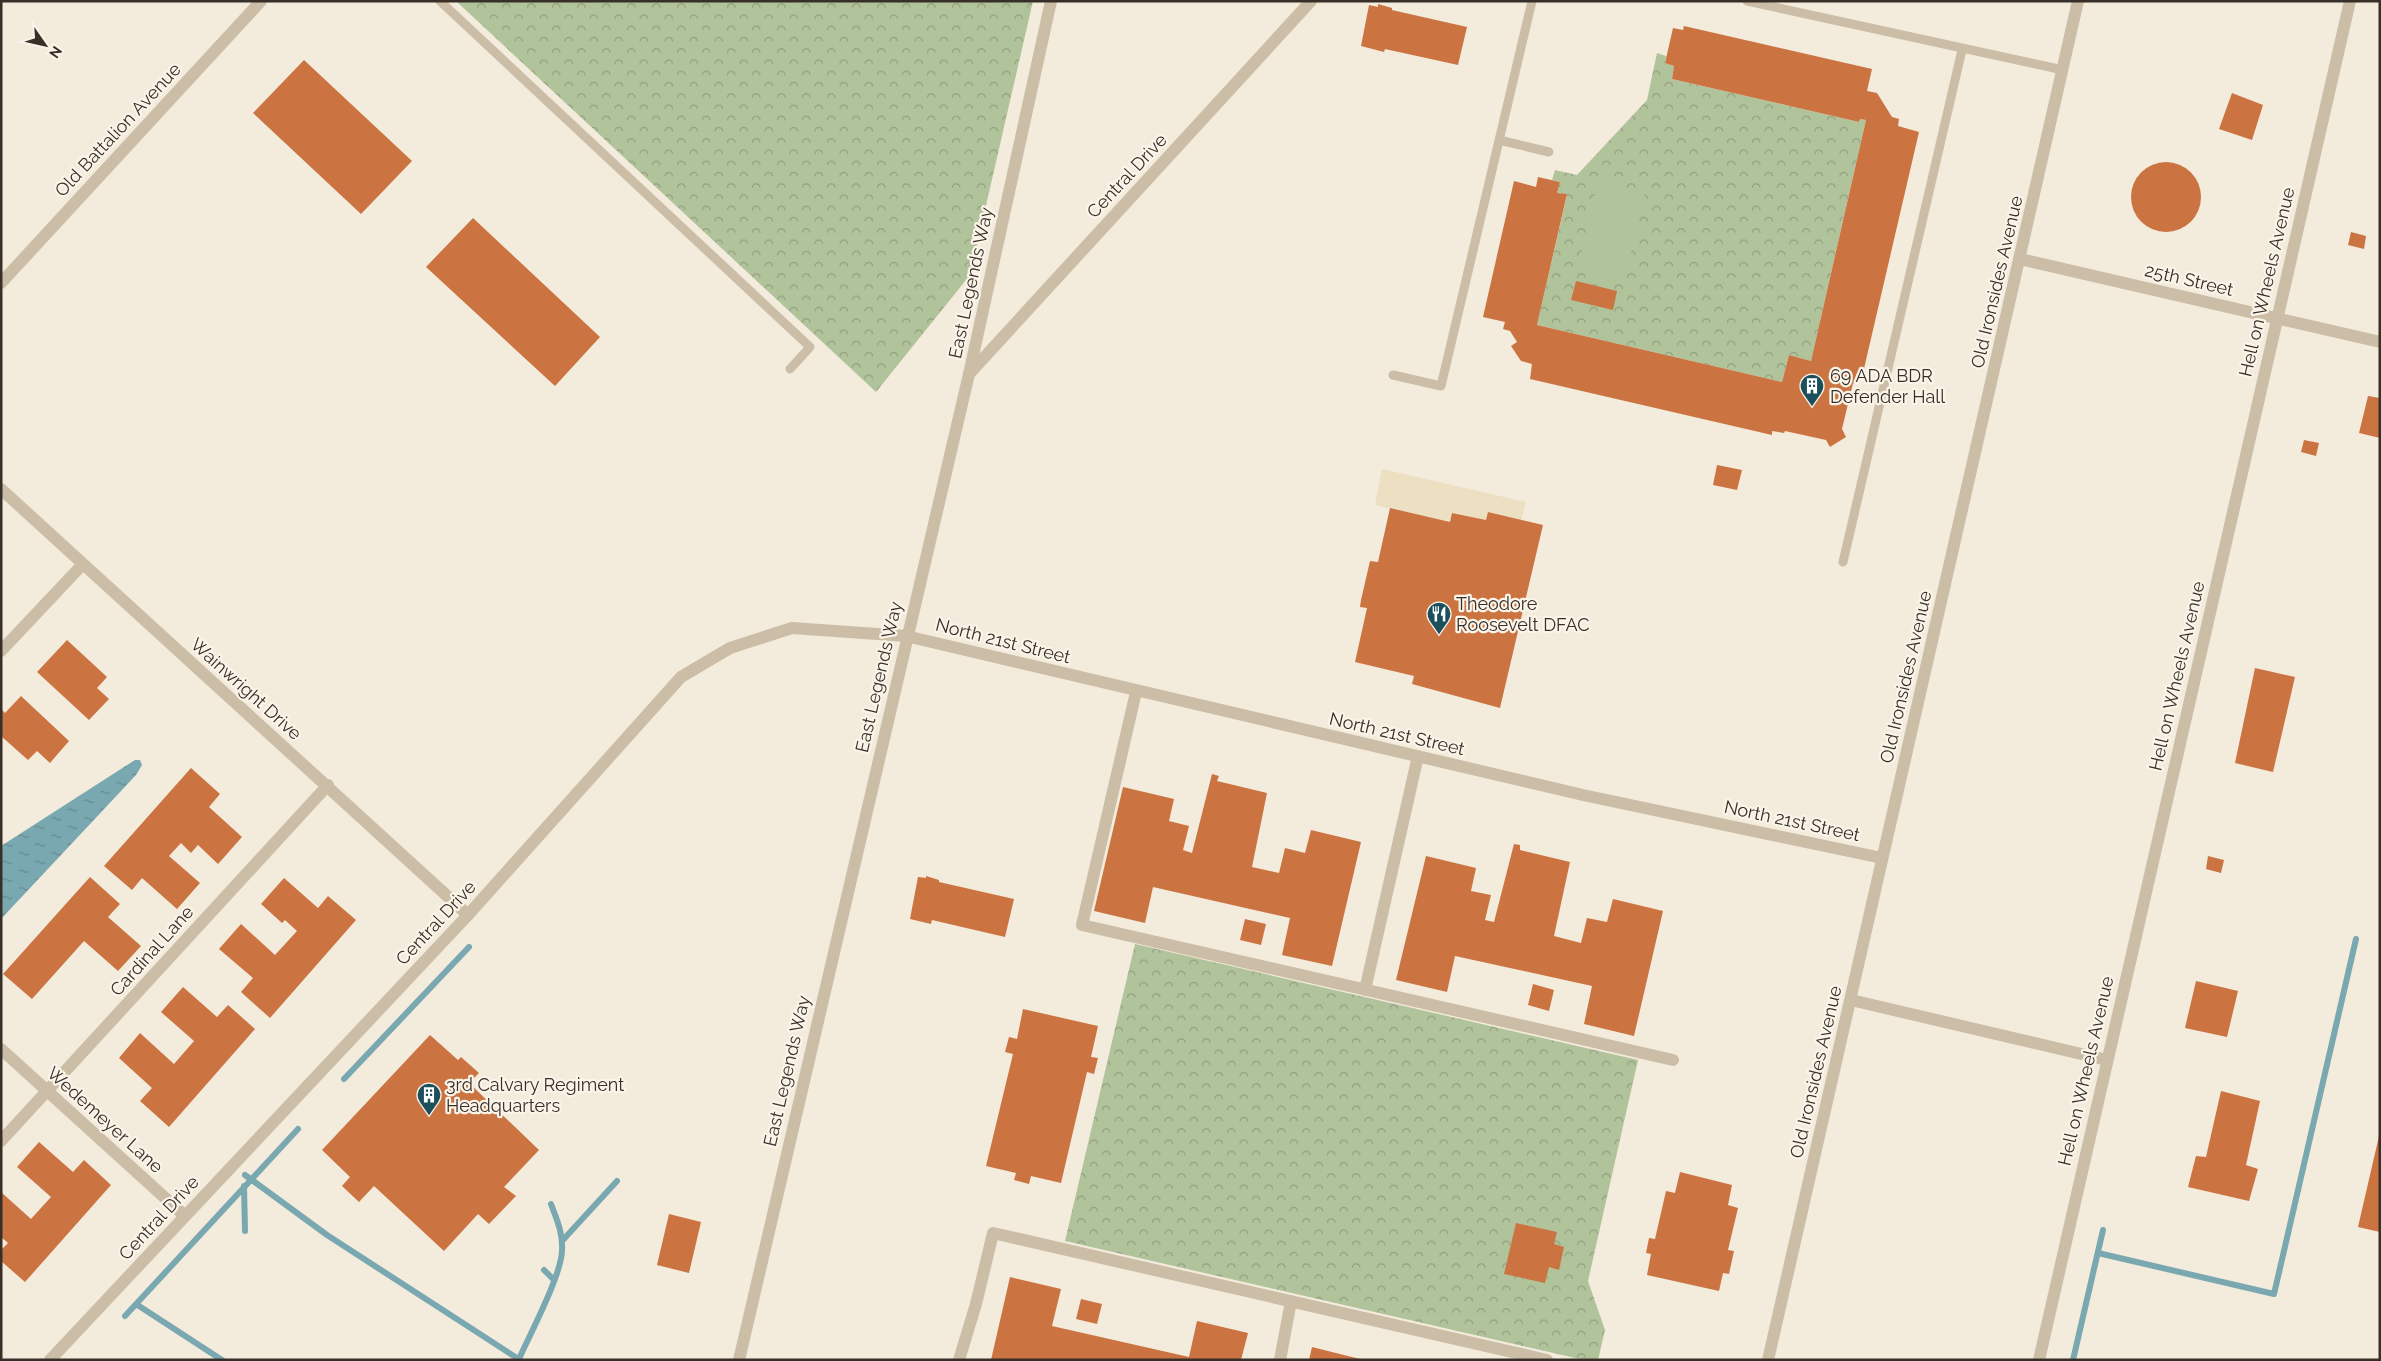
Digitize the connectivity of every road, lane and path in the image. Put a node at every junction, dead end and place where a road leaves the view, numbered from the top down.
1 (261, 1) edge
2 (440, 1) edge
3 (1051, 1) edge
4 (1311, 1) edge
5 (1532, 1) edge
6 (1747, 1) edge
7 (2078, 1) edge
8 (2350, 1) edge
9 (1962, 50) junction
10 (2062, 70) junction
11 (1499, 140) junction
12 (1549, 152) dead end
13 (2020, 259) junction
14 (1, 283) edge
15 (2277, 319) junction
16 (2380, 342) edge
17 (790, 369) dead end
18 (969, 374) junction
19 (1393, 375) dead end
20 (1, 489) edge
21 (1843, 562) dead end
22 (83, 564) junction
23 (906, 636) junction
24 (1, 651) edge
25 (1136, 692) junction
26 (1418, 756) junction
27 (328, 785) junction
28 (1882, 858) junction
29 (468, 915) junction
30 (1365, 990) junction
31 (1851, 1000) junction
32 (1, 1049) edge
33 (1673, 1060) dead end
34 (2106, 1060) junction
35 (47, 1092) junction
36 (1, 1141) edge
37 (185, 1216) junction
38 (1291, 1301) junction
39 (50, 1360) edge
40 (739, 1360) edge
41 (959, 1360) edge
42 (1280, 1360) edge
43 (1547, 1360) edge
44 (1768, 1360) edge
45 (2039, 1360) edge

1 - 14 street, Old Battalion Avenue
2 - 17 lane
3 - 18 street, East Legends Way
4 - 18 street, Central Drive
5 - 11 lane
6 - 9 lane
7 - 10 street, Old Ironsides Avenue
8 - 15 street, Hell on Wheels Avenue
9 - 10 lane
9 - 21 lane
10 - 13 street, Old Ironsides Avenue
11 - 12 lane
11 - 19 lane
13 - 15 street, 25th Street
13 - 28 street, Old Ironsides Avenue
15 - 16 street, 25th Street
15 - 34 street, Hell on Wheels Avenue
18 - 23 street, East Legends Way
20 - 22 street, Wainwright Drive
22 - 24 street
22 - 27 street, Wainwright Drive
23 - 25 street, North 21st Street
23 - 29 street, Central Drive
23 - 40 street, East Legends Way
25 - 26 street, North 21st Street
25 - 30 street
26 - 28 street, North 21st Street
26 - 30 street
27 - 29 street, Wainwright Drive
27 - 35 street, Cardinal Lane
28 - 31 street, Old Ironsides Avenue
29 - 37 street, Central Drive
30 - 33 street
31 - 34 street
31 - 44 street, Old Ironsides Avenue
32 - 35 street, Wedemeyer Lane
34 - 45 street, Hell on Wheels Avenue
35 - 36 street, Cardinal Lane
35 - 37 street, Wedemeyer Lane
37 - 39 street, Central Drive
38 - 41 street
38 - 42 street
38 - 43 street

